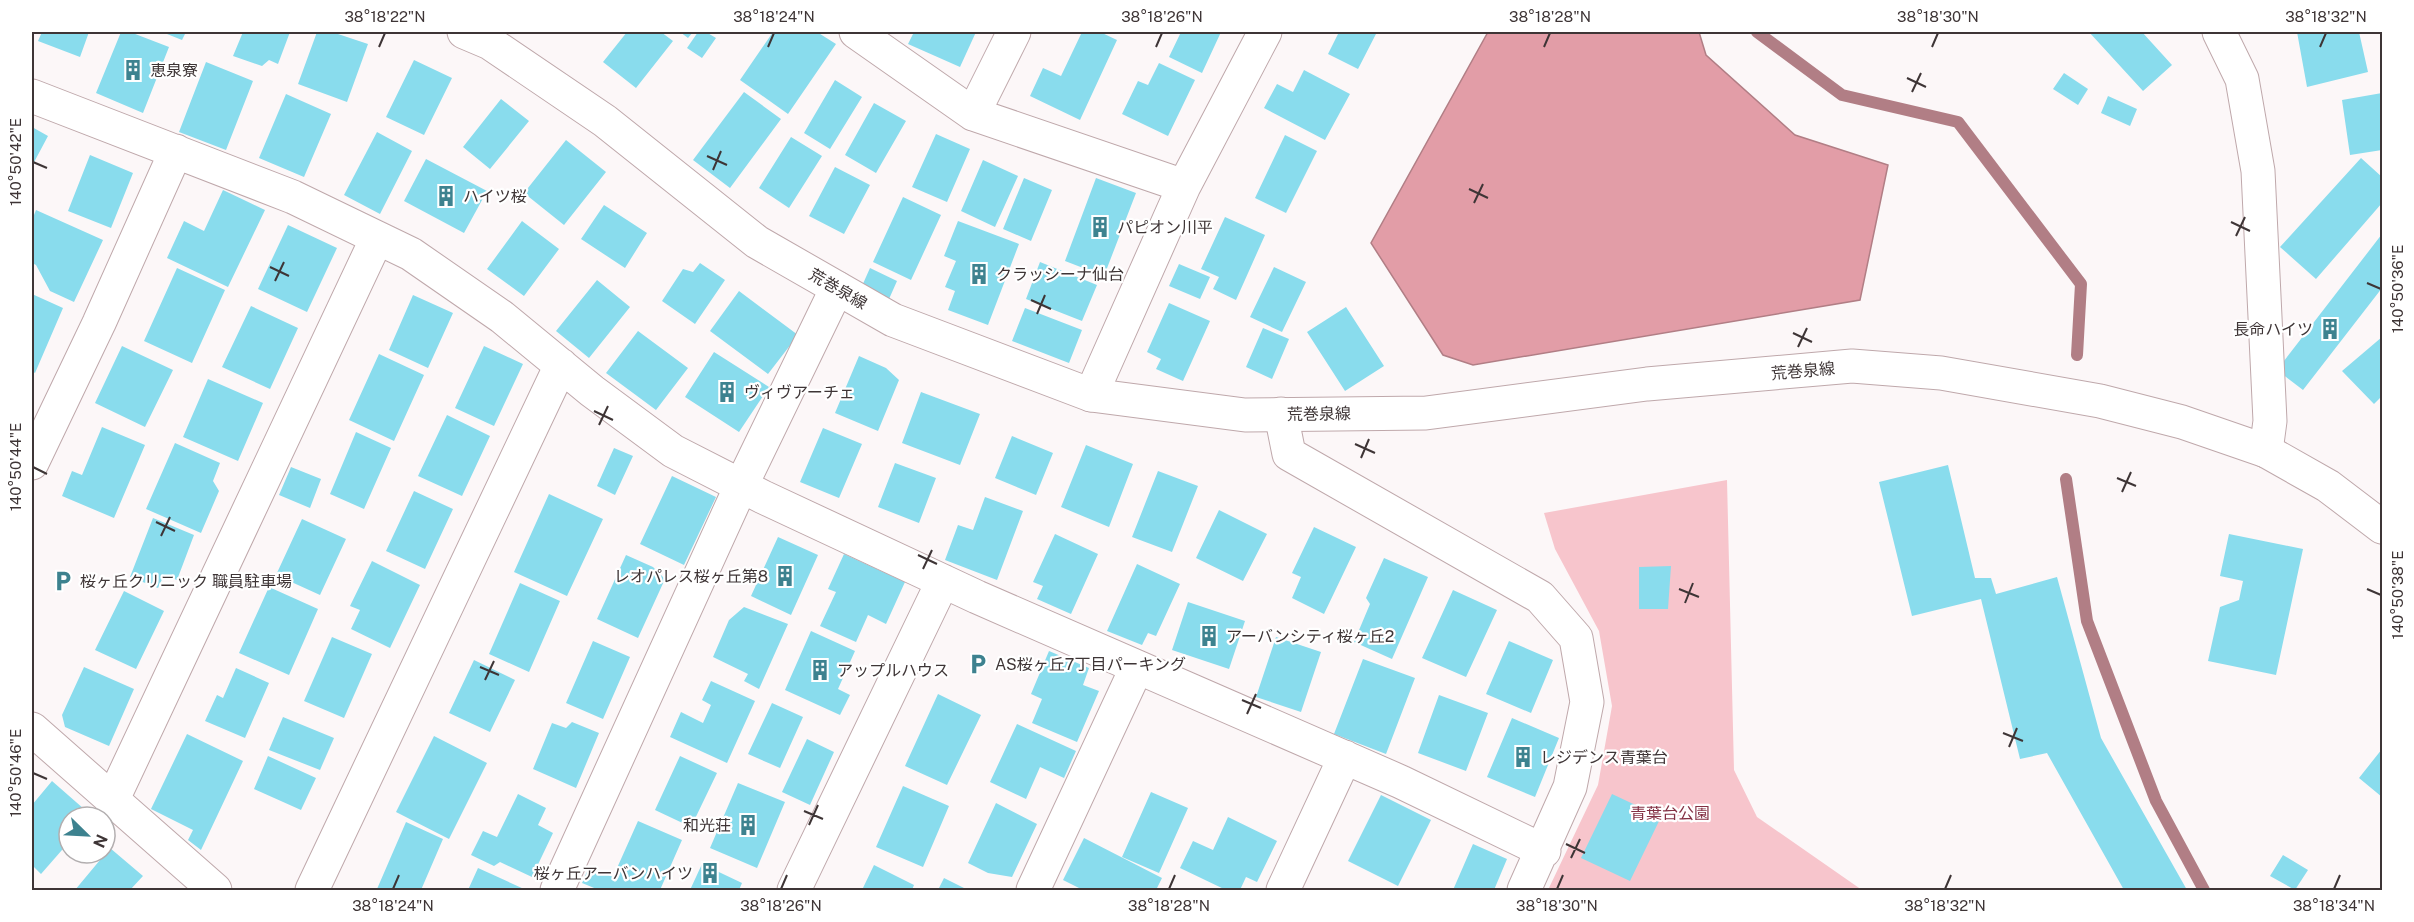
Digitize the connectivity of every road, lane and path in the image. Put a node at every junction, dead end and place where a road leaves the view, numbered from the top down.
1 (464, 32) edge
2 (856, 32) edge
3 (1014, 32) edge
4 (1264, 32) edge
5 (2219, 32) edge
6 (32, 96) edge
7 (973, 114) junction
8 (176, 151) junction
9 (1185, 186) junction
10 (377, 238) junction
11 (837, 288) junction
12 (561, 365) junction
13 (1091, 395) junction
14 (1281, 414) junction
15 (2266, 451) junction
16 (32, 463) edge
17 (741, 486) junction
18 (2382, 527) edge
19 (943, 581) junction
20 (1137, 667) junction
21 (32, 729) edge
22 (1345, 757) junction
23 (112, 801) junction
24 (1544, 851) junction
25 (215, 891) edge
26 (312, 891) edge
27 (557, 891) edge
28 (794, 891) edge
29 (1033, 891) edge
30 (1283, 891) edge
31 (1524, 891) edge

1 - 11 street, 荒巻泉線
2 - 7 street
3 - 7 street
4 - 9 street
5 - 15 street
6 - 8 street
7 - 9 street
8 - 10 street
8 - 16 street
9 - 13 street
10 - 12 street
10 - 23 street
11 - 13 street, 荒巻泉線
11 - 17 street
12 - 17 street
12 - 26 street
13 - 14 street, 荒巻泉線
14 - 15 street, 荒巻泉線
14 - 24 street
15 - 18 street, 荒巻泉線
17 - 19 street
17 - 27 street
19 - 20 street
19 - 28 street
20 - 22 street
20 - 29 street
21 - 23 street
22 - 24 street
22 - 30 street
23 - 25 street
24 - 31 street

